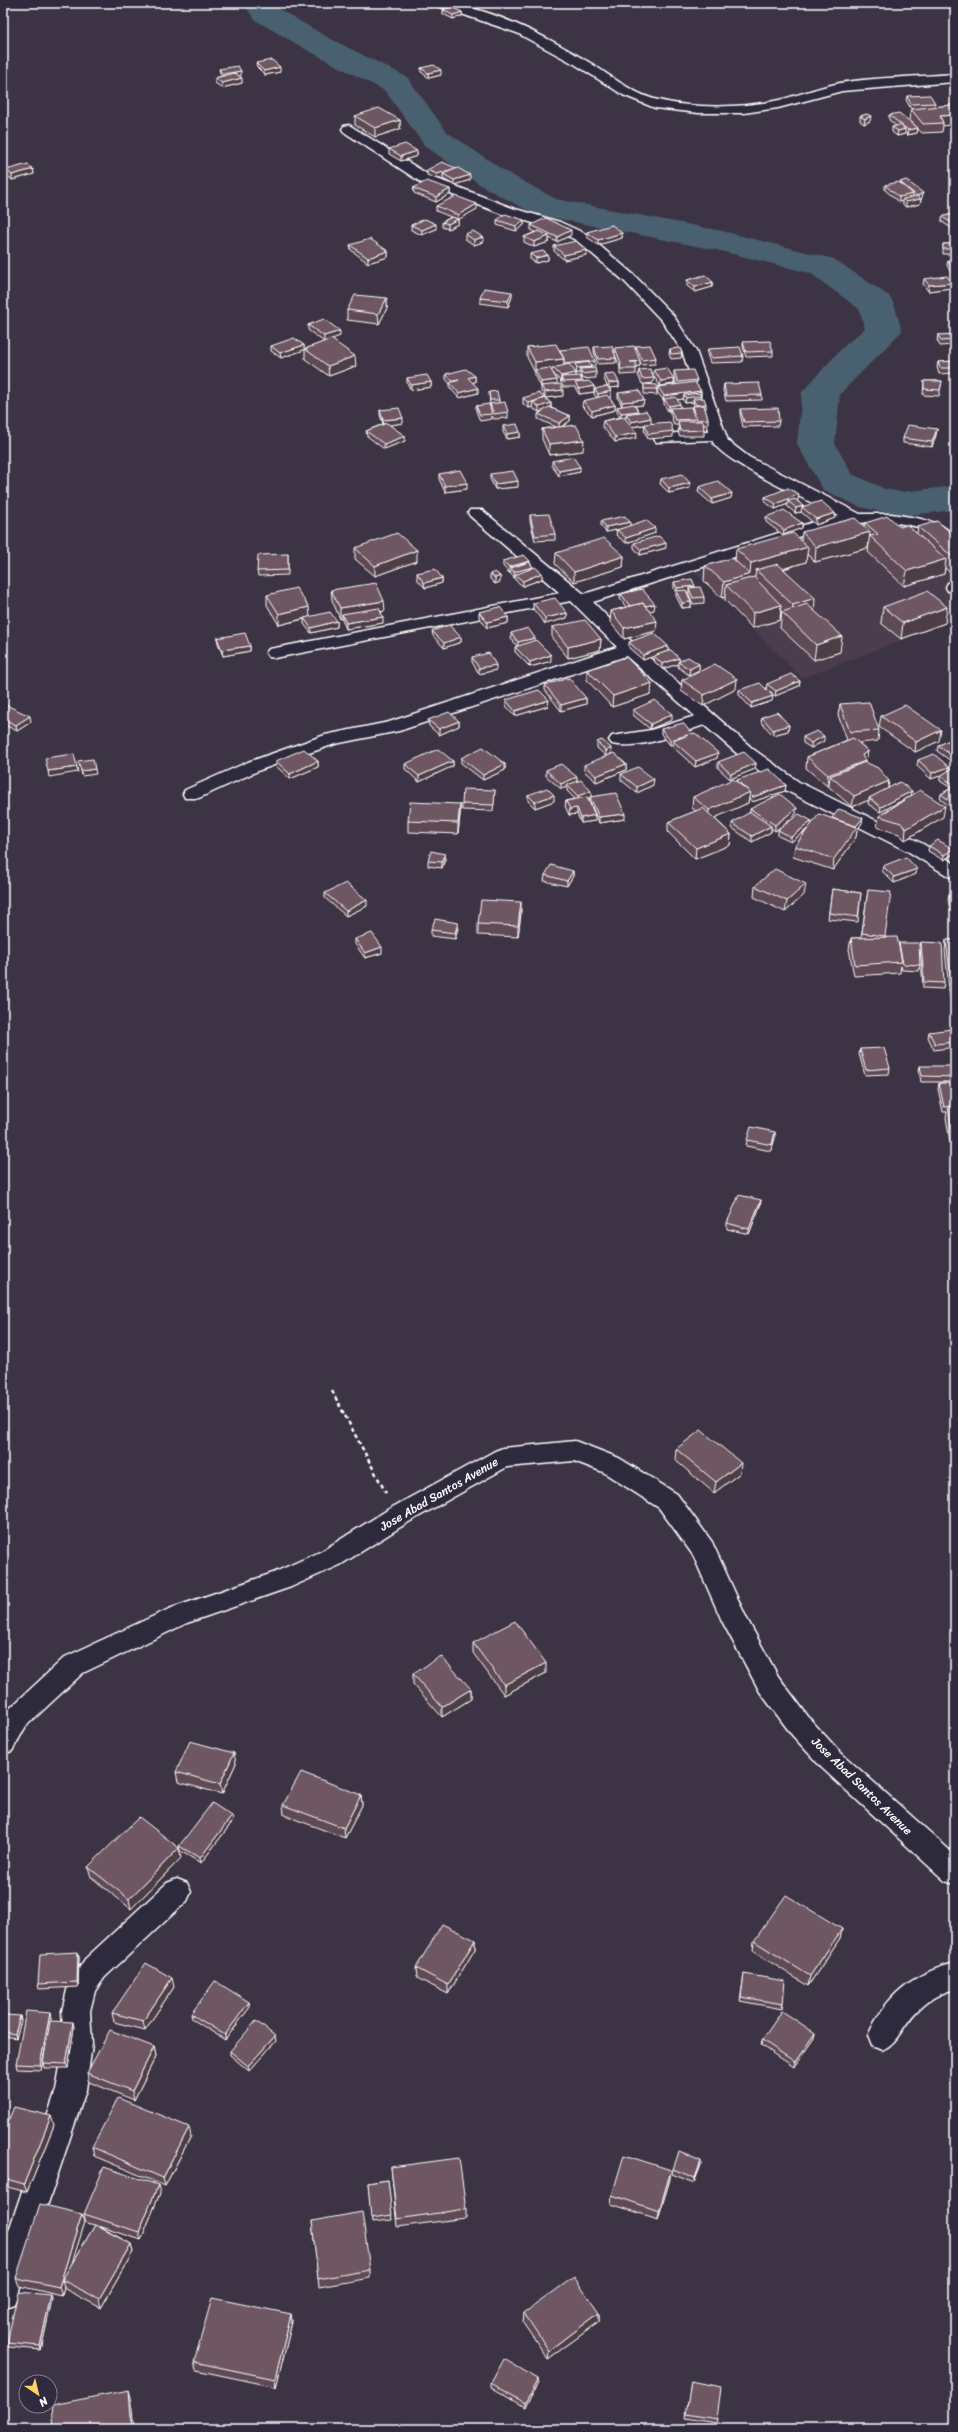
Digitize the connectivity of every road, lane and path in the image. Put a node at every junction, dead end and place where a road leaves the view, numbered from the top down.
1 (442, 3) edge
2 (955, 78) edge
3 (349, 129) dead end
4 (717, 435) junction
5 (662, 439) edge
6 (476, 513) dead end
7 (856, 518) junction
8 (955, 544) edge
9 (578, 598) junction
10 (629, 649) junction
11 (275, 653) dead end
12 (707, 718) junction
13 (618, 740) dead end
14 (192, 794) dead end
15 (955, 872) edge
16 (332, 1391) dead end
17 (398, 1516) junction
18 (3, 1744) edge
19 (955, 1872) edge
20 (177, 1892) dead end
21 (955, 1976) edge
22 (882, 2036) dead end
23 (3, 2293) edge

1 - 2 main road
3 - 4 main road
4 - 5 main road
4 - 7 main road
6 - 9 main road
7 - 8 main road
7 - 9 main road
9 - 10 main road
9 - 11 main road
10 - 12 main road
10 - 14 main road
12 - 13 main road
12 - 15 main road
16 - 17 path
17 - 18 main road, Jose Abad Santos Avenue
17 - 19 main road, Jose Abad Santos Avenue
20 - 23 main road
21 - 22 main road

